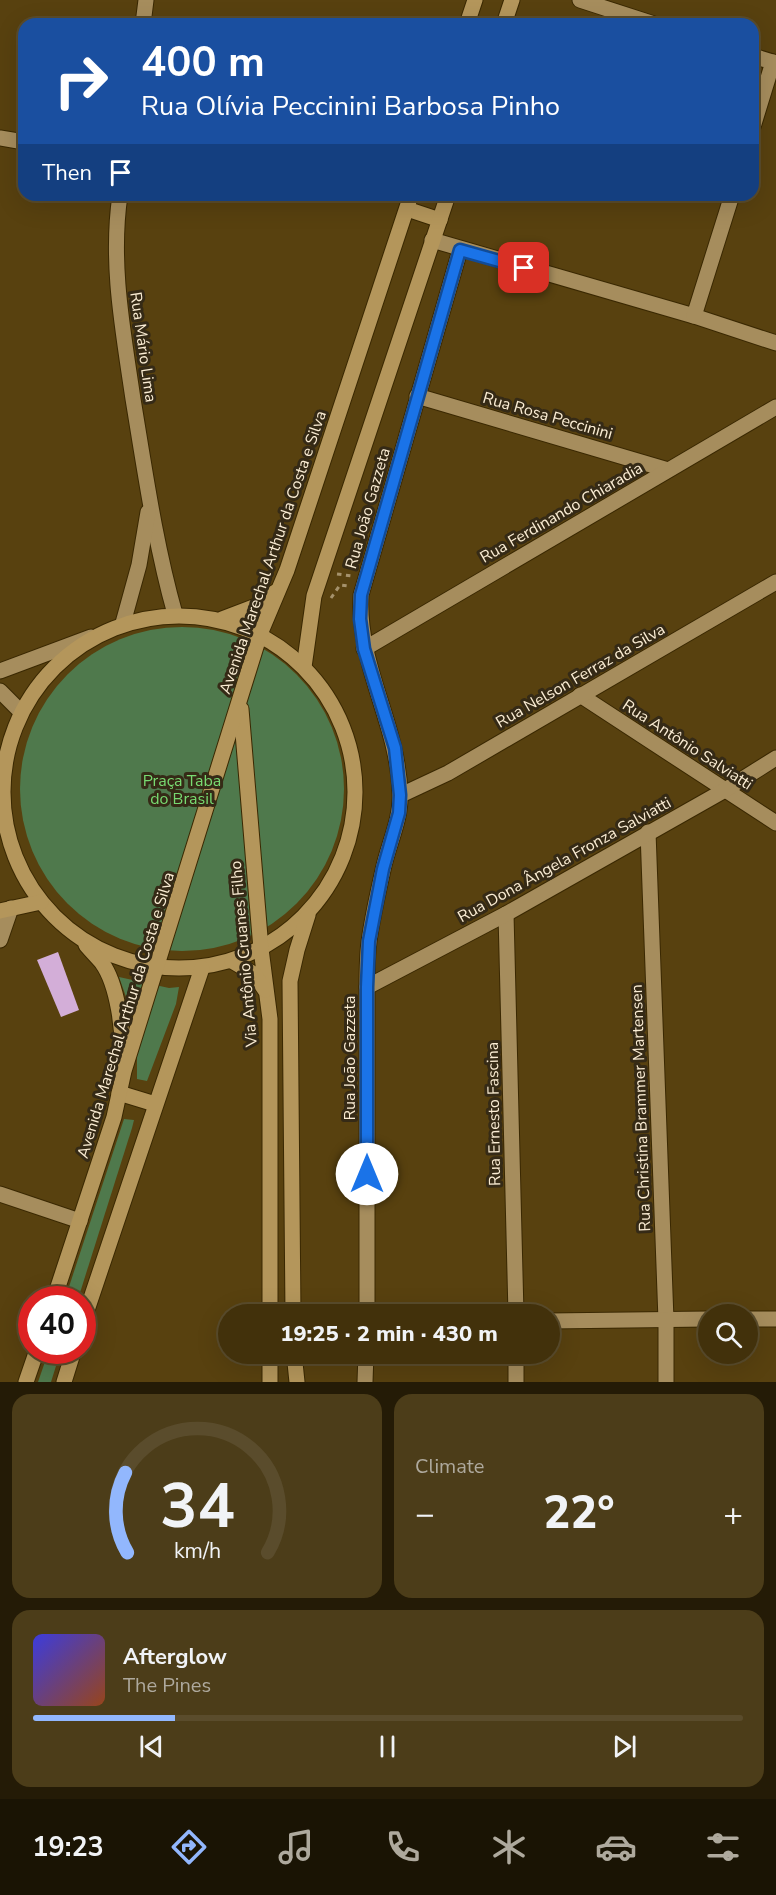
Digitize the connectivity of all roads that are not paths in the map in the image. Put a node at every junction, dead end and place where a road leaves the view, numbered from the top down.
1 (147, 0) edge
2 (475, 0) edge
3 (512, 0) edge
4 (580, 0) edge
5 (144, 18) edge
6 (469, 18) edge
7 (506, 18) edge
8 (636, 18) edge
9 (759, 58) edge
10 (774, 63) edge
11 (759, 109) edge
12 (0, 138) edge
13 (18, 141) edge
14 (119, 201) edge
15 (446, 201) edge
16 (730, 201) edge
17 (409, 202) edge
18 (440, 220) junction
19 (432, 240) junction
20 (460, 250) junction
21 (694, 316) junction
22 (776, 344) edge
23 (417, 396) junction
24 (776, 407) edge
25 (668, 470) junction
26 (149, 503) junction
27 (776, 582) edge
28 (278, 590) junction
29 (175, 614) junction
30 (222, 619) junction
31 (123, 623) junction
32 (260, 634) junction
33 (91, 638) junction
34 (364, 649) junction
35 (304, 667) junction
36 (0, 672) edge
37 (0, 691) edge
38 (580, 695) junction
39 (240, 700) junction
40 (21, 712) junction
41 (776, 758) edge
42 (725, 790) junction
43 (400, 795) junction
44 (776, 823) edge
45 (3, 826) edge
46 (648, 832) junction
47 (40, 902) junction
48 (5, 909) edge
49 (309, 911) junction
50 (506, 914) junction
51 (79, 938) junction
52 (0, 940) edge
53 (261, 949) junction
54 (232, 961) junction
55 (156, 968) junction
56 (202, 968) junction
57 (367, 987) junction
58 (267, 992) junction
59 (124, 1071) junction
60 (119, 1093) junction
61 (155, 1104) junction
62 (0, 1194) edge
63 (80, 1221) junction
64 (58, 1286) edge
65 (95, 1286) edge
66 (270, 1304) edge
67 (293, 1304) edge
68 (367, 1304) edge
69 (516, 1304) edge
70 (698, 1319) edge
71 (758, 1319) edge
72 (776, 1319) edge
73 (666, 1320) junction
74 (560, 1321) edge
75 (33, 1364) edge
76 (70, 1364) edge
77 (270, 1364) edge
78 (295, 1364) edge
79 (366, 1364) edge
80 (516, 1364) edge
81 (27, 1382) edge
82 (64, 1382) edge
83 (270, 1382) edge
84 (297, 1382) edge
85 (365, 1382) edge
86 (516, 1382) edge
87 (666, 1382) edge

1 - 5 street
2 - 6 main road
3 - 7 main road
4 - 8 street
9 - 10 street
10 - 11 street
12 - 13 street
14 - 26 street, Rua Mário Lima
15 - 18 main road
16 - 21 street
17 - 18 main road
17 - 28 main road, Avenida Marechal Arthur da Costa e Silva
18 - 19 main road
19 - 20 street
19 - 35 main road
20 - 21 street
20 - 23 street, Rua João Gazzeta
21 - 22 street
23 - 25 street, Rua Rosa Peccinini
23 - 34 street, Rua João Gazzeta
24 - 25 street, Rua Ferdinando Chiaradia
25 - 34 street, Rua Ferdinando Chiaradia
26 - 29 street, Rua Mário Lima
26 - 31 street, Rua Mário Lima
27 - 38 street, Rua Nelson Ferraz da Silva
28 - 30 main road
28 - 32 main road, Avenida Marechal Arthur da Costa e Silva
29 - 30 main road
29 - 31 main road
30 - 32 main road
31 - 33 main road
32 - 35 main road
32 - 39 main road, Avenida Marechal Arthur da Costa e Silva
33 - 36 street
33 - 40 main road
34 - 43 street, Rua João Gazzeta
35 - 49 main road
37 - 40 street
38 - 42 street, Rua Antônio Salviatti
38 - 43 street, Rua Nelson Ferraz da Silva
39 - 53 main road, Via Antônio Cruanes Filho
39 - 55 main road, Avenida Marechal Arthur da Costa e Silva
40 - 45 main road
41 - 42 street, Rua Dona Ângela Fronza Salviatti
42 - 44 street, Rua Antônio Salviatti
42 - 46 street, Rua Dona Ângela Fronza Salviatti
43 - 57 street, Rua João Gazzeta
45 - 47 main road
46 - 50 street, Rua Dona Ângela Fronza Salviatti
46 - 73 street, Rua Christina Brammer Martensen
47 - 48 main road
47 - 51 main road
48 - 52 street
49 - 53 main road
49 - 67 main road
50 - 57 street, Rua Dona Ângela Fronza Salviatti
50 - 69 street, Rua Ernesto Fascina
51 - 55 main road
51 - 59 main road
53 - 54 main road
53 - 58 main road, Via Antônio Cruanes Filho
54 - 56 main road
54 - 58 main road
55 - 56 main road
55 - 59 main road, Avenida Marechal Arthur da Costa e Silva
56 - 61 main road
57 - 68 street, Rua João Gazzeta
58 - 66 main road, Via Antônio Cruanes Filho
59 - 60 main road, Avenida Marechal Arthur da Costa e Silva
60 - 61 main road
60 - 63 main road, Avenida Marechal Arthur da Costa e Silva
61 - 65 main road
62 - 63 street
63 - 64 main road, Avenida Marechal Arthur da Costa e Silva
70 - 73 street
71 - 72 street
73 - 74 street
73 - 87 street, Rua Christina Brammer Martensen
75 - 81 main road
76 - 82 main road
77 - 83 main road
78 - 84 main road
79 - 85 street
80 - 86 street

